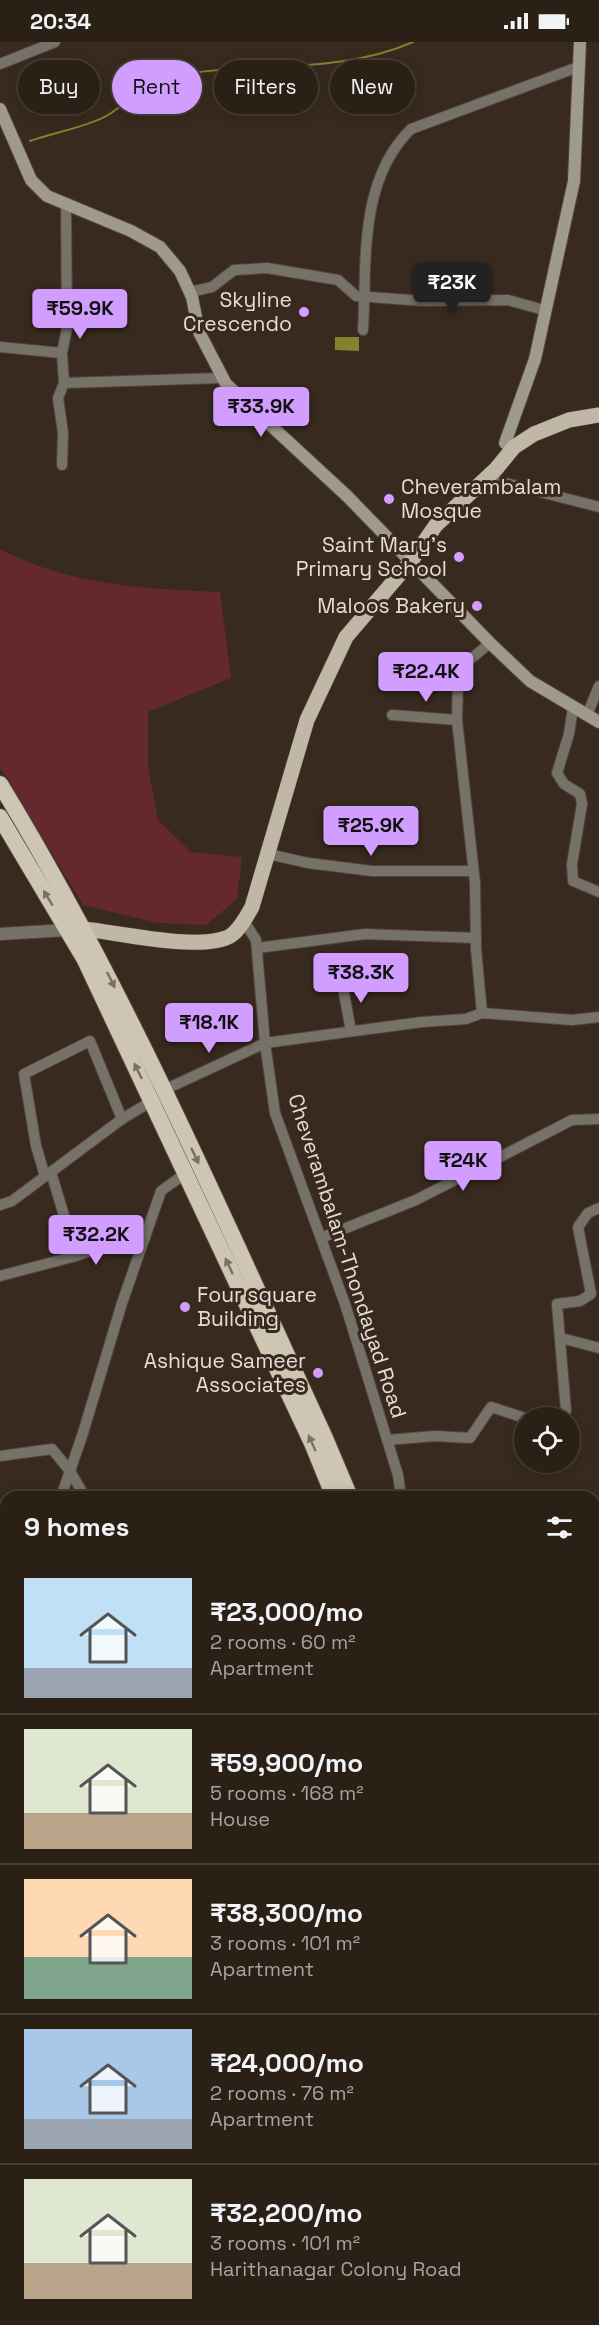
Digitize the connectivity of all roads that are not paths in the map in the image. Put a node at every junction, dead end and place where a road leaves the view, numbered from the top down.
1 (56, 42) edge
2 (580, 42) edge
3 (0, 64) edge
4 (578, 67) junction
5 (0, 109) edge
6 (66, 206) junction
7 (190, 292) junction
8 (365, 296) junction
9 (544, 310) junction
10 (363, 330) dead end
11 (0, 346) edge
12 (62, 353) junction
13 (221, 378) junction
14 (64, 384) junction
15 (599, 415) edge
16 (506, 449) junction
17 (62, 465) dead end
18 (491, 473) junction
19 (599, 507) edge
20 (411, 561) junction
21 (490, 644) junction
22 (599, 686) edge
23 (573, 707) junction
24 (392, 715) dead end
25 (587, 715) junction
26 (457, 720) junction
27 (599, 722) edge
28 (0, 784) edge
29 (0, 817) edge
30 (268, 854) junction
31 (472, 871) junction
32 (599, 892) edge
33 (244, 921) junction
34 (84, 929) junction
35 (67, 930) junction
36 (0, 934) edge
37 (476, 938) junction
38 (257, 948) junction
39 (342, 983) dead end
40 (482, 1013) junction
41 (599, 1017) edge
42 (351, 1031) junction
43 (265, 1043) junction
44 (158, 1096) junction
45 (122, 1119) junction
46 (599, 1119) edge
47 (186, 1173) junction
48 (48, 1174) junction
49 (0, 1205) edge
50 (599, 1209) edge
51 (145, 1238) junction
52 (321, 1238) junction
53 (76, 1256) junction
54 (0, 1276) edge
55 (561, 1338) junction
56 (599, 1348) edge
57 (566, 1407) edge
58 (514, 1415) edge
59 (387, 1440) junction
60 (0, 1456) edge
61 (70, 1472) junction
62 (63, 1491) edge
63 (81, 1491) edge
64 (332, 1491) edge
65 (348, 1491) edge
66 (400, 1491) edge

1 - 3 street
2 - 4 main road
4 - 8 street
4 - 9 main road
5 - 6 main road
6 - 7 main road
6 - 12 street
7 - 8 street
7 - 13 main road
8 - 9 street
8 - 10 street
9 - 16 main road
11 - 12 street
12 - 14 street
13 - 14 street
13 - 20 main road
14 - 17 street
15 - 16 main road
16 - 18 main road
18 - 19 street
18 - 20 main road
20 - 21 main road
20 - 30 main road
21 - 23 main road
21 - 26 street
22 - 25 street
23 - 25 main road
23 - 32 street
24 - 26 street
25 - 27 main road
26 - 31 street
28 - 34 highway
35 -> 29 highway
30 - 31 street
30 - 33 main road
31 - 37 street
33 - 34 main road
33 - 38 street, Cheverambalam-Thondayad Road
34 -> 44 highway
35 - 36 street
44 -> 35 highway
37 - 38 street
37 - 40 street
38 - 43 street, Cheverambalam-Thondayad Road
39 - 42 street
40 - 41 street
40 - 42 street
42 - 43 street
43 - 44 street
43 - 52 street, Cheverambalam-Thondayad Road
44 - 45 street
44 - 47 highway
44 -> 65 highway
45 - 48 street
45 - 48 street
46 - 52 street
47 - 51 street
64 -> 47 highway
48 - 49 street
48 - 53 street
50 - 55 street
51 - 53 street
51 - 61 street
52 - 59 street, Cheverambalam-Thondayad Road
53 - 54 street
55 - 56 street
55 - 57 street
58 - 59 street
59 - 66 street, Cheverambalam-Thondayad Road
60 - 61 street
61 - 62 street
61 - 63 street

